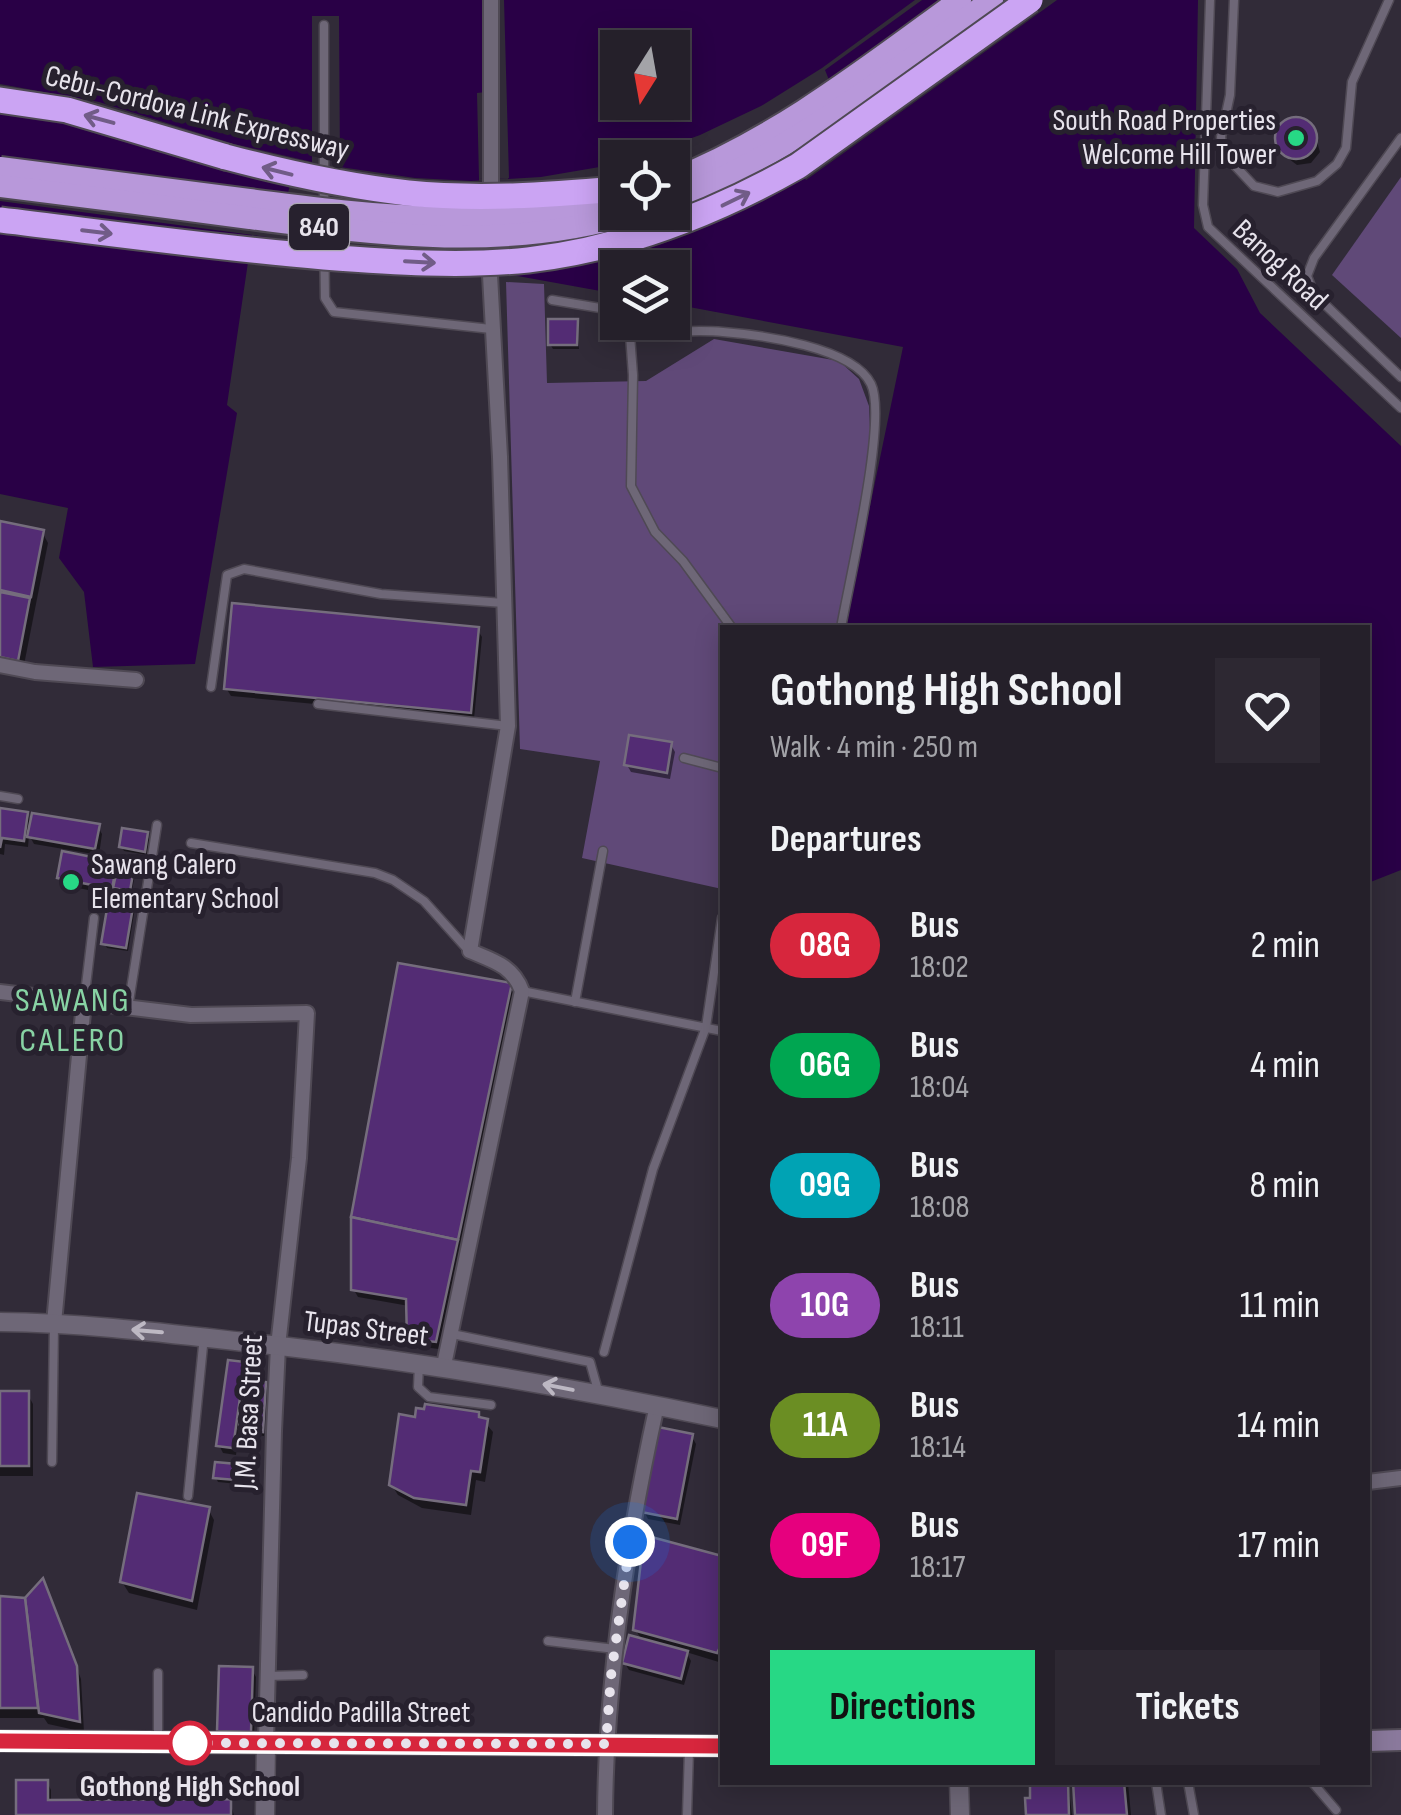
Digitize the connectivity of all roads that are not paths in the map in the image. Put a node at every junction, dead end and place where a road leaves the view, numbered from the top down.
1 (491, 0) edge
2 (960, 0) edge
3 (992, 0) edge
4 (1030, 0) edge
5 (1210, 0) edge
6 (1234, 0) edge
7 (1390, 0) edge
8 (324, 25) dead end
9 (0, 100) edge
10 (1401, 138) edge
11 (0, 168) edge
12 (690, 173) edge
13 (0, 186) edge
14 (600, 190) edge
15 (690, 193) edge
16 (600, 201) edge
17 (0, 220) edge
18 (600, 223) edge
19 (552, 300) dead end
20 (600, 308) edge
21 (490, 329) junction
22 (690, 333) edge
23 (630, 340) edge
24 (1401, 377) edge
25 (1401, 408) edge
26 (504, 603) junction
27 (730, 625) edge
28 (842, 625) edge
29 (0, 665) edge
30 (136, 680) dead end
31 (211, 687) dead end
32 (318, 704) dead end
33 (508, 726) junction
34 (684, 758) dead end
35 (720, 767) edge
36 (0, 796) edge
37 (18, 799) dead end
38 (157, 825) dead end
39 (191, 843) dead end
40 (603, 851) dead end
41 (94, 918) dead end
42 (720, 932) edge
43 (470, 951) junction
44 (522, 991) junction
45 (0, 992) edge
46 (84, 1002) junction
47 (575, 1002) junction
48 (128, 1008) junction
49 (706, 1028) junction
50 (720, 1031) edge
51 (0, 1322) edge
52 (54, 1322) junction
53 (450, 1333) junction
54 (204, 1336) junction
55 (278, 1346) junction
56 (604, 1352) dead end
57 (420, 1362) junction
58 (444, 1366) junction
59 (600, 1394) junction
60 (492, 1405) dead end
61 (656, 1405) junction
62 (720, 1419) edge
63 (52, 1462) dead end
64 (1401, 1478) edge
65 (1370, 1482) edge
66 (188, 1496) dead end
67 (548, 1641) dead end
68 (615, 1649) junction
69 (158, 1673) dead end
70 (303, 1675) dead end
71 (267, 1676) junction
72 (1401, 1740) edge
73 (0, 1741) edge
74 (1370, 1741) edge
75 (266, 1742) junction
76 (158, 1744) junction
77 (606, 1744) junction
78 (689, 1745) junction
79 (720, 1746) edge
80 (960, 1785) edge
81 (1156, 1785) edge
82 (1189, 1785) edge
83 (1315, 1785) edge
84 (1336, 1810) dead end
85 (265, 1815) edge
86 (605, 1815) edge
87 (687, 1815) edge
88 (960, 1815) edge
89 (1161, 1815) edge
90 (1194, 1815) edge

1 - 21 street
2 - 12 highway
3 - 15 highway
17 -> 4 highway, bridge
5 - 25 lane, Banog Road
6 - 7 lane
8 - 21 lane
14 -> 9 highway, Cebu-Cordova Link Expressway, bridge
10 - 24 lane
11 - 16 highway, 840, bridge
13 - 18 highway, 840, bridge
19 - 20 lane
21 - 26 street
22 - 28 lane
23 - 27 lane
26 - 31 lane
26 - 33 street
29 - 30 street
32 - 33 lane
33 - 43 street
34 - 35 lane
36 - 37 lane
38 - 48 lane
39 - 43 lane
40 - 47 lane
41 - 46 lane
42 - 49 lane
43 - 44 street
44 - 47 lane
44 - 53 street
45 - 46 street
46 - 48 street
46 - 52 street
47 - 49 lane
48 - 55 street, J.M. Basa Street
49 - 50 lane
49 - 56 lane
51 - 52 street, Tupas Street
54 -> 52 street, Tupas Street
52 - 63 lane
53 - 58 street
53 - 59 lane
54 - 55 street, Tupas Street
54 - 66 lane
55 - 57 street, Tupas Street
55 - 71 street, J.M. Basa Street
57 - 58 street, Tupas Street
57 - 60 lane
59 -> 58 street, Tupas Street
59 - 61 street, Tupas Street
61 - 62 street, Tupas Street
61 - 68 street
64 - 65 street
67 - 68 lane
68 - 77 street
69 - 76 lane
70 - 71 lane
71 - 75 street, J.M. Basa Street
72 - 74 main road
73 - 76 main road, Candido Padilla Street
75 - 76 main road, Candido Padilla Street
75 - 77 main road, Candido Padilla Street
75 - 85 street, J.M. Basa Street
77 - 78 main road, Candido Padilla Street
77 - 86 street
78 - 79 main road, Candido Padilla Street
78 - 87 lane
80 - 88 street
81 - 89 lane
82 - 90 lane
83 - 84 lane

